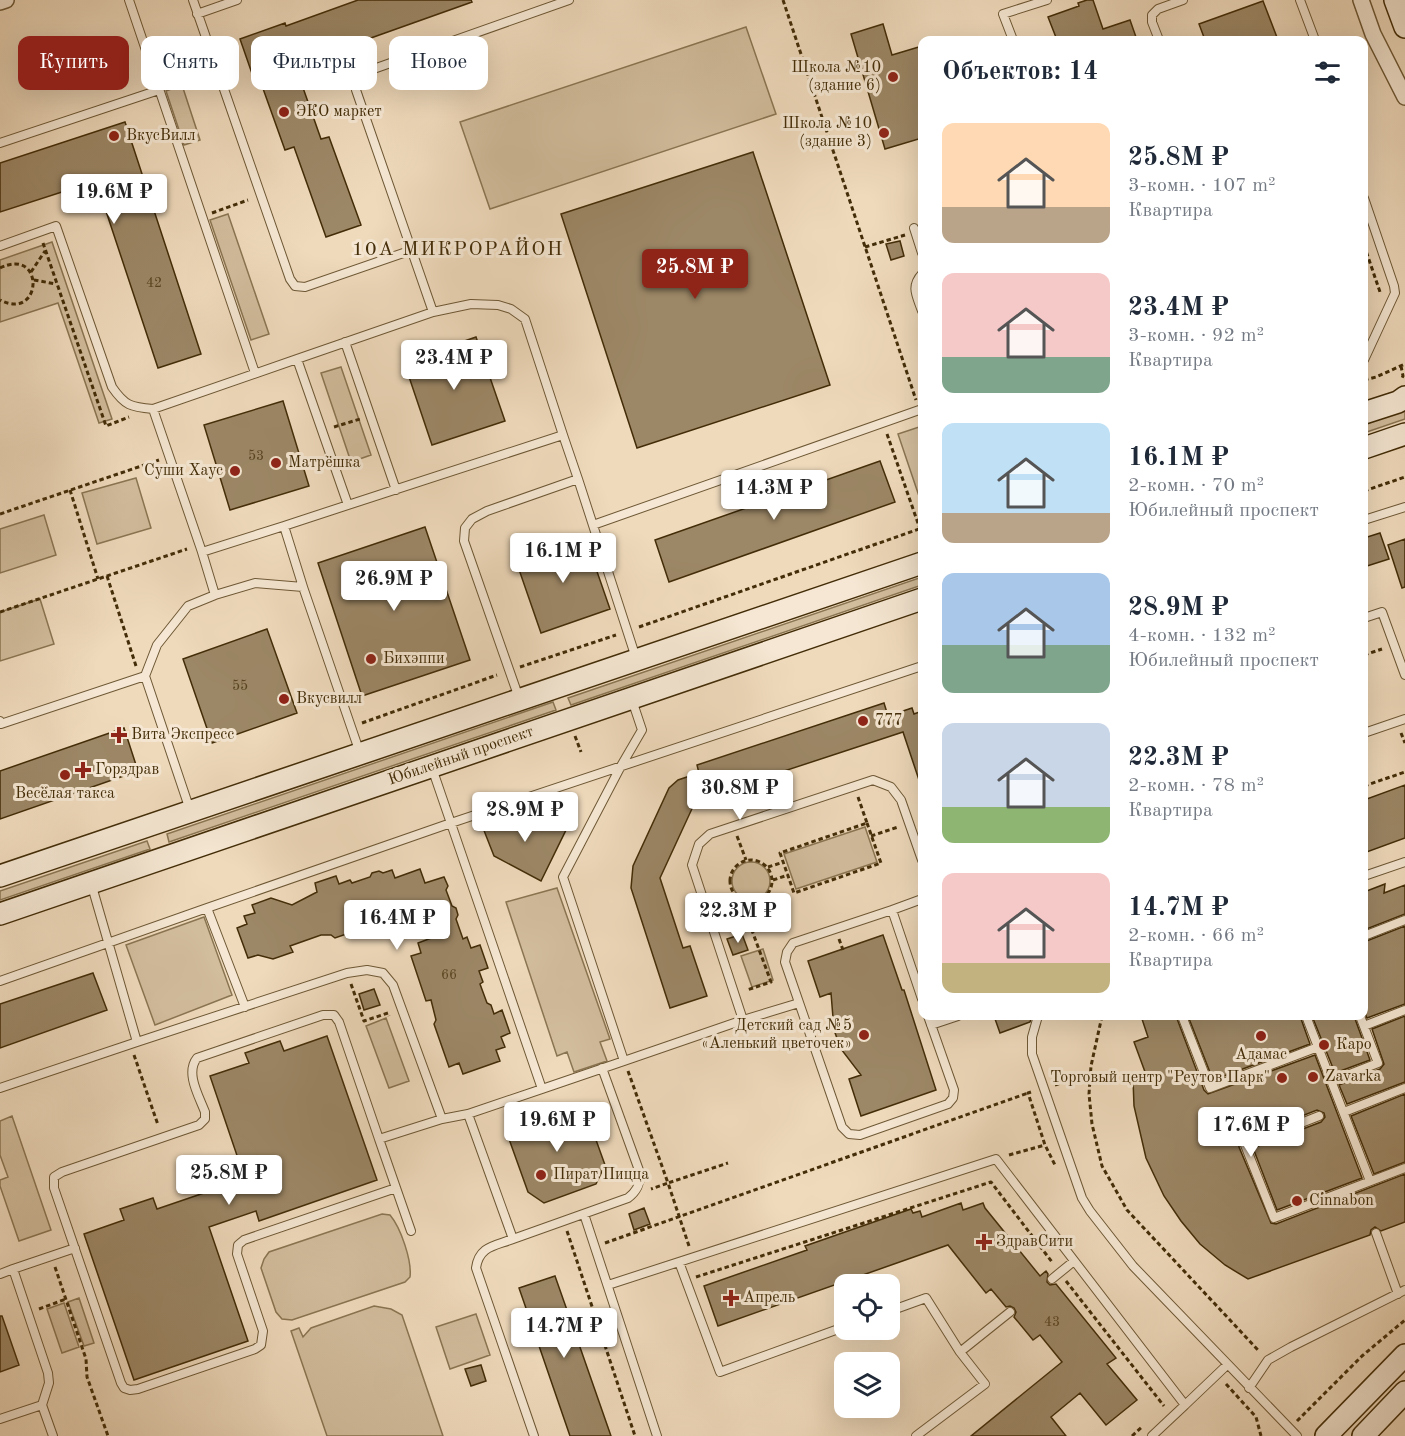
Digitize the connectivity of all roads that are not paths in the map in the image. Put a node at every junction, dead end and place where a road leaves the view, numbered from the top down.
1 (6, 0) edge
2 (129, 0) edge
3 (193, 0) edge
4 (237, 0) edge
5 (569, 0) edge
6 (1047, 0) edge
7 (1183, 0) edge
8 (1300, 0) edge
9 (1361, 0) edge
10 (1395, 0) edge
11 (0, 2) edge
12 (559, 2) edge
13 (197, 14) junction
14 (1405, 27) edge
15 (141, 36) edge
16 (1011, 36) edge
17 (1157, 36) edge
18 (1314, 36) edge
19 (159, 90) joint
20 (1405, 97) edge
21 (0, 143) edge
22 (1368, 210) edge
23 (915, 230) road end
24 (918, 240) edge
25 (0, 246) edge
26 (412, 250) junction
27 (918, 279) edge
28 (918, 298) edge
29 (433, 312) junction
30 (345, 342) junction
31 (1368, 351) edge
32 (297, 359) junction
33 (255, 373) junction
34 (1405, 397) edge
35 (153, 409) junction
36 (918, 410) edge
37 (1368, 412) edge
38 (1405, 434) edge
39 (563, 435) junction
40 (1368, 447) edge
41 (578, 479) junction
42 (396, 490) junction
43 (348, 505) junction
44 (1405, 507) edge
45 (1368, 519) edge
46 (593, 525) junction
47 (284, 526) junction
48 (201, 548) junction
49 (918, 564) edge
50 (303, 587) junction
51 (215, 595) junction
52 (918, 599) edge
53 (1368, 617) edge
54 (637, 660) junction
55 (918, 667) edge
56 (1405, 675) edge
57 (142, 677) junction
58 (631, 698) junction
59 (519, 700) junction
60 (1405, 718) edge
61 (0, 722) edge
62 (1368, 732) edge
63 (360, 754) junction
64 (432, 766) junction
65 (621, 766) junction
66 (190, 811) junction
67 (451, 823) junction
68 (918, 849) edge
69 (1405, 862) edge
70 (1368, 875) edge
71 (0, 876) edge
72 (91, 883) junction
73 (918, 900) edge
74 (207, 908) junction
75 (892, 910) junction
76 (0, 914) edge
77 (1405, 920) edge
78 (1368, 934) edge
79 (107, 943) junction
80 (0, 981) edge
81 (918, 987) edge
82 (799, 1003) junction
83 (245, 1007) junction
84 (1405, 1010) edge
85 (743, 1020) junction
86 (930, 1020) edge
87 (946, 1020) edge
88 (1037, 1020) edge
89 (1184, 1020) edge
90 (1308, 1020) edge
91 (1362, 1020) edge
92 (932, 1025) junction
93 (1364, 1026) dead end
94 (137, 1042) junction
95 (1318, 1047) junction
96 (624, 1061) junction
97 (602, 1068) junction
98 (1332, 1081) junction
99 (0, 1088) edge
100 (1405, 1088) edge
101 (542, 1089) junction
102 (1344, 1112) junction
103 (468, 1114) junction
104 (1319, 1116) dead end
105 (442, 1119) junction
106 (379, 1139) junction
107 (1405, 1168) edge
108 (1370, 1181) junction
109 (396, 1188) junction
110 (584, 1214) junction
111 (411, 1231) dead end
112 (1376, 1233) dead end
113 (513, 1239) junction
114 (75, 1248) junction
115 (1074, 1261) junction
116 (679, 1262) junction
117 (13, 1269) junction
118 (0, 1274) edge
119 (1052, 1279) dead end
120 (608, 1285) junction
121 (1402, 1292) edge
122 (900, 1307) edge
123 (1010, 1312) dead end
124 (834, 1332) edge
125 (960, 1352) junction
126 (1405, 1355) edge
127 (1227, 1365) junction
128 (1249, 1388) junction
129 (1405, 1392) edge
130 (42, 1405) junction
131 (1185, 1405) junction
132 (0, 1419) edge
133 (53, 1436) edge
134 (534, 1436) edge
135 (657, 1436) edge
136 (916, 1436) edge
137 (1152, 1436) edge
138 (1297, 1436) edge
139 (1326, 1436) edge
140 (1363, 1436) edge

1 - 11 street
2 - 15 lane
3 - 13 lane
4 - 13 lane
5 - 12 lane
6 - 16 lane
7 - 17 lane
8 - 18 lane
9 - 20 street
10 - 14 street
12 - 26 lane
13 - 26 lane
19 - 21 lane
19 - 33 lane
22 - 31 lane
23 - 24 lane
25 - 35 lane
26 - 29 lane
27 - 28 lane
29 - 30 lane
29 - 39 lane
30 - 32 lane
30 - 42 lane
32 - 33 lane
32 - 43 lane
33 - 35 lane
34 - 37 street
35 - 48 lane
36 - 46 lane
38 - 40 street
39 - 41 lane
39 - 42 lane
41 - 46 lane
41 - 59 lane
42 - 43 lane
43 - 47 lane
44 - 45 lane
46 - 54 lane
47 - 48 lane
47 - 50 lane
48 - 51 lane
49 - 54 street, Юбилейный проспект
50 - 51 lane
50 - 63 lane
51 - 57 lane
52 - 58 street, Юбилейный проспект
53 - 56 lane
54 - 59 street, Юбилейный проспект
55 - 65 lane
57 - 61 lane
57 - 66 lane
58 - 64 street, Юбилейный проспект
58 - 65 lane
59 - 63 street, Юбилейный проспект
60 - 62 lane
63 - 66 street, Юбилейный проспект
64 - 67 lane
64 - 72 street, Юбилейный проспект
65 - 67 lane
65 - 96 lane
66 - 71 street, Юбилейный проспект
67 - 74 lane
67 - 101 lane
68 - 85 lane
69 - 70 lane
72 - 76 street, Юбилейный проспект
72 - 79 lane
73 - 75 lane
74 - 79 lane
74 - 83 lane
75 - 81 lane
75 - 82 lane
77 - 78 lane
79 - 80 lane
79 - 94 lane
82 - 85 lane
82 - 92 lane
83 - 94 lane
83 - 105 lane
84 - 93 lane
85 - 96 lane
86 - 92 lane
87 - 92 lane
88 - 127 lane
89 - 95 lane
90 - 95 lane
91 - 98 lane
94 - 99 lane
95 - 98 lane
96 - 97 lane
97 - 101 lane
97 - 110 lane
98 - 102 lane
100 - 102 lane
101 - 103 lane
102 - 108 lane
103 - 105 lane
103 - 113 lane
104 - 108 lane
105 - 106 lane
106 - 109 lane
106 - 114 lane
107 - 108 lane
109 - 111 lane
109 - 114 lane
110 - 113 lane
110 - 120 lane
112 - 121 lane
113 - 134 lane
114 - 117 lane
115 - 116 lane
115 - 119 lane
115 - 131 lane
116 - 120 lane
116 - 124 lane
117 - 118 lane
117 - 130 lane
120 - 135 lane
121 - 128 lane
122 - 125 lane
123 - 125 lane
125 - 136 lane
126 - 139 street
127 - 128 lane
127 - 131 lane
128 - 138 lane
129 - 140 street
130 - 132 lane
130 - 133 lane
131 - 137 lane

